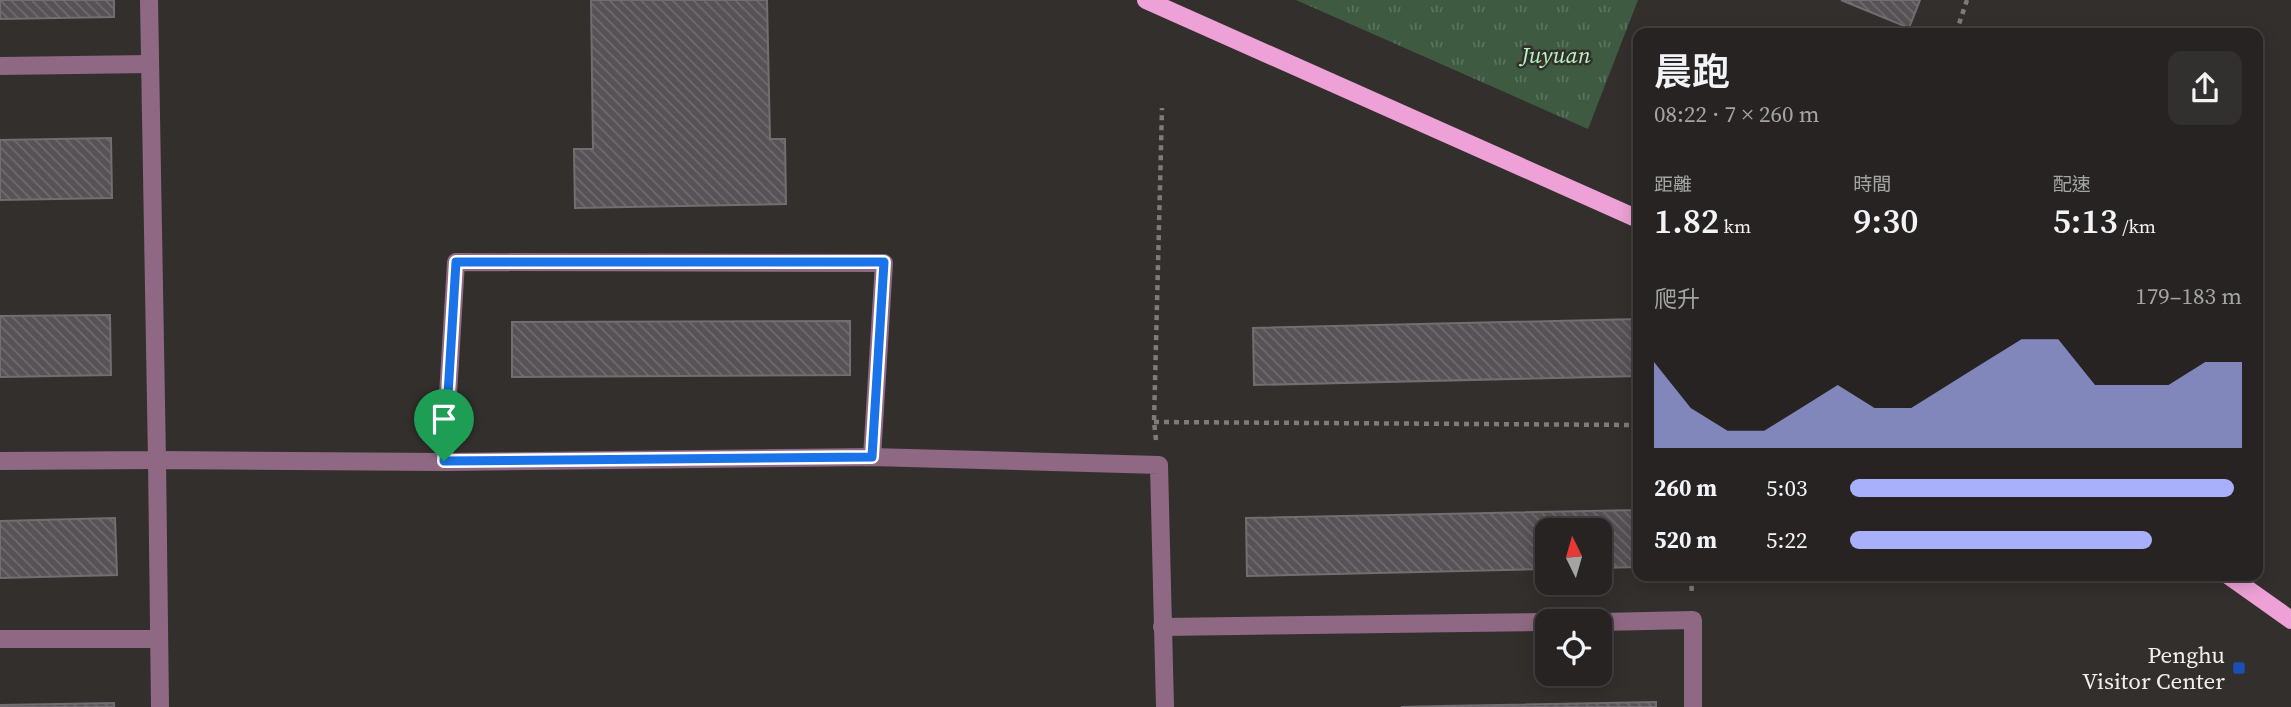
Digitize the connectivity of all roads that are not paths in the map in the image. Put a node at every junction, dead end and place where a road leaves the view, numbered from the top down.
1 (149, 0) edge
2 (1146, 0) edge
3 (150, 64) junction
4 (0, 66) edge
5 (1633, 217) edge
6 (872, 457) junction
7 (157, 460) junction
8 (0, 461) edge
9 (444, 461) junction
10 (2237, 581) edge
11 (2291, 620) edge
12 (1535, 622) edge
13 (1612, 622) edge
14 (1162, 627) junction
15 (0, 639) edge
16 (158, 639) junction
17 (160, 707) edge
18 (1165, 707) edge
19 (1693, 707) edge

1 - 3 lane
2 - 5 main road
3 - 4 lane
3 - 7 lane
6 - 9 lane
6 - 9 lane
6 - 14 lane
7 - 8 lane
7 - 9 lane
7 - 16 lane
10 - 11 main road
12 - 14 lane
13 - 19 lane
14 - 18 lane
15 - 16 lane
16 - 17 lane

